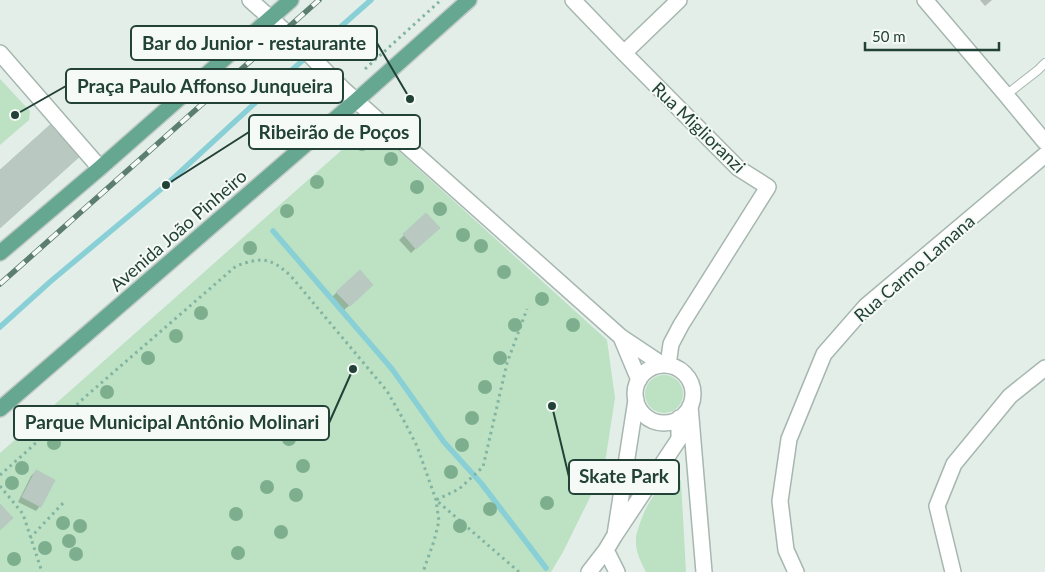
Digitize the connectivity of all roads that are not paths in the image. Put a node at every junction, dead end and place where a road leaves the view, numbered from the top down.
1 (250, 0) edge
2 (291, 0) edge
3 (469, 0) edge
4 (573, 0) edge
5 (679, 0) edge
6 (925, 0) edge
7 (270, 18) junction
8 (0, 53) edge
9 (624, 53) junction
10 (1045, 63) edge
11 (1006, 95) junction
12 (356, 100) junction
13 (1045, 142) edge
14 (1045, 155) edge
15 (100, 168) junction
16 (0, 253) edge
17 (621, 337) junction
18 (666, 365) junction
19 (1045, 368) edge
20 (639, 380) junction
21 (636, 400) junction
22 (690, 406) junction
23 (0, 409) edge
24 (679, 418) junction
25 (615, 535) junction
26 (606, 550) junction
27 (590, 572) edge
28 (617, 572) edge
29 (704, 572) edge
30 (796, 572) edge
31 (953, 572) edge

1 - 7 street
2 - 7 main road
3 - 12 main road, Avenida João Pinheiro
4 - 9 street, Rua Miglioranzi
5 - 9 street
6 - 11 street
7 - 12 street
7 - 15 main road
8 - 15 street
9 - 18 street, Rua Miglioranzi
10 - 11 lane
11 - 13 street
12 - 17 street
12 - 23 main road, Avenida João Pinheiro
14 - 30 street, Rua Carmo Lamana
15 - 16 main road
17 - 18 street
17 - 20 street
18 - 20 street
18 - 22 street
19 - 31 street
20 - 21 street
21 - 24 street
21 - 25 street
22 - 24 street
22 - 29 street
24 - 25 street
25 - 26 street
26 - 27 street
26 - 28 street

